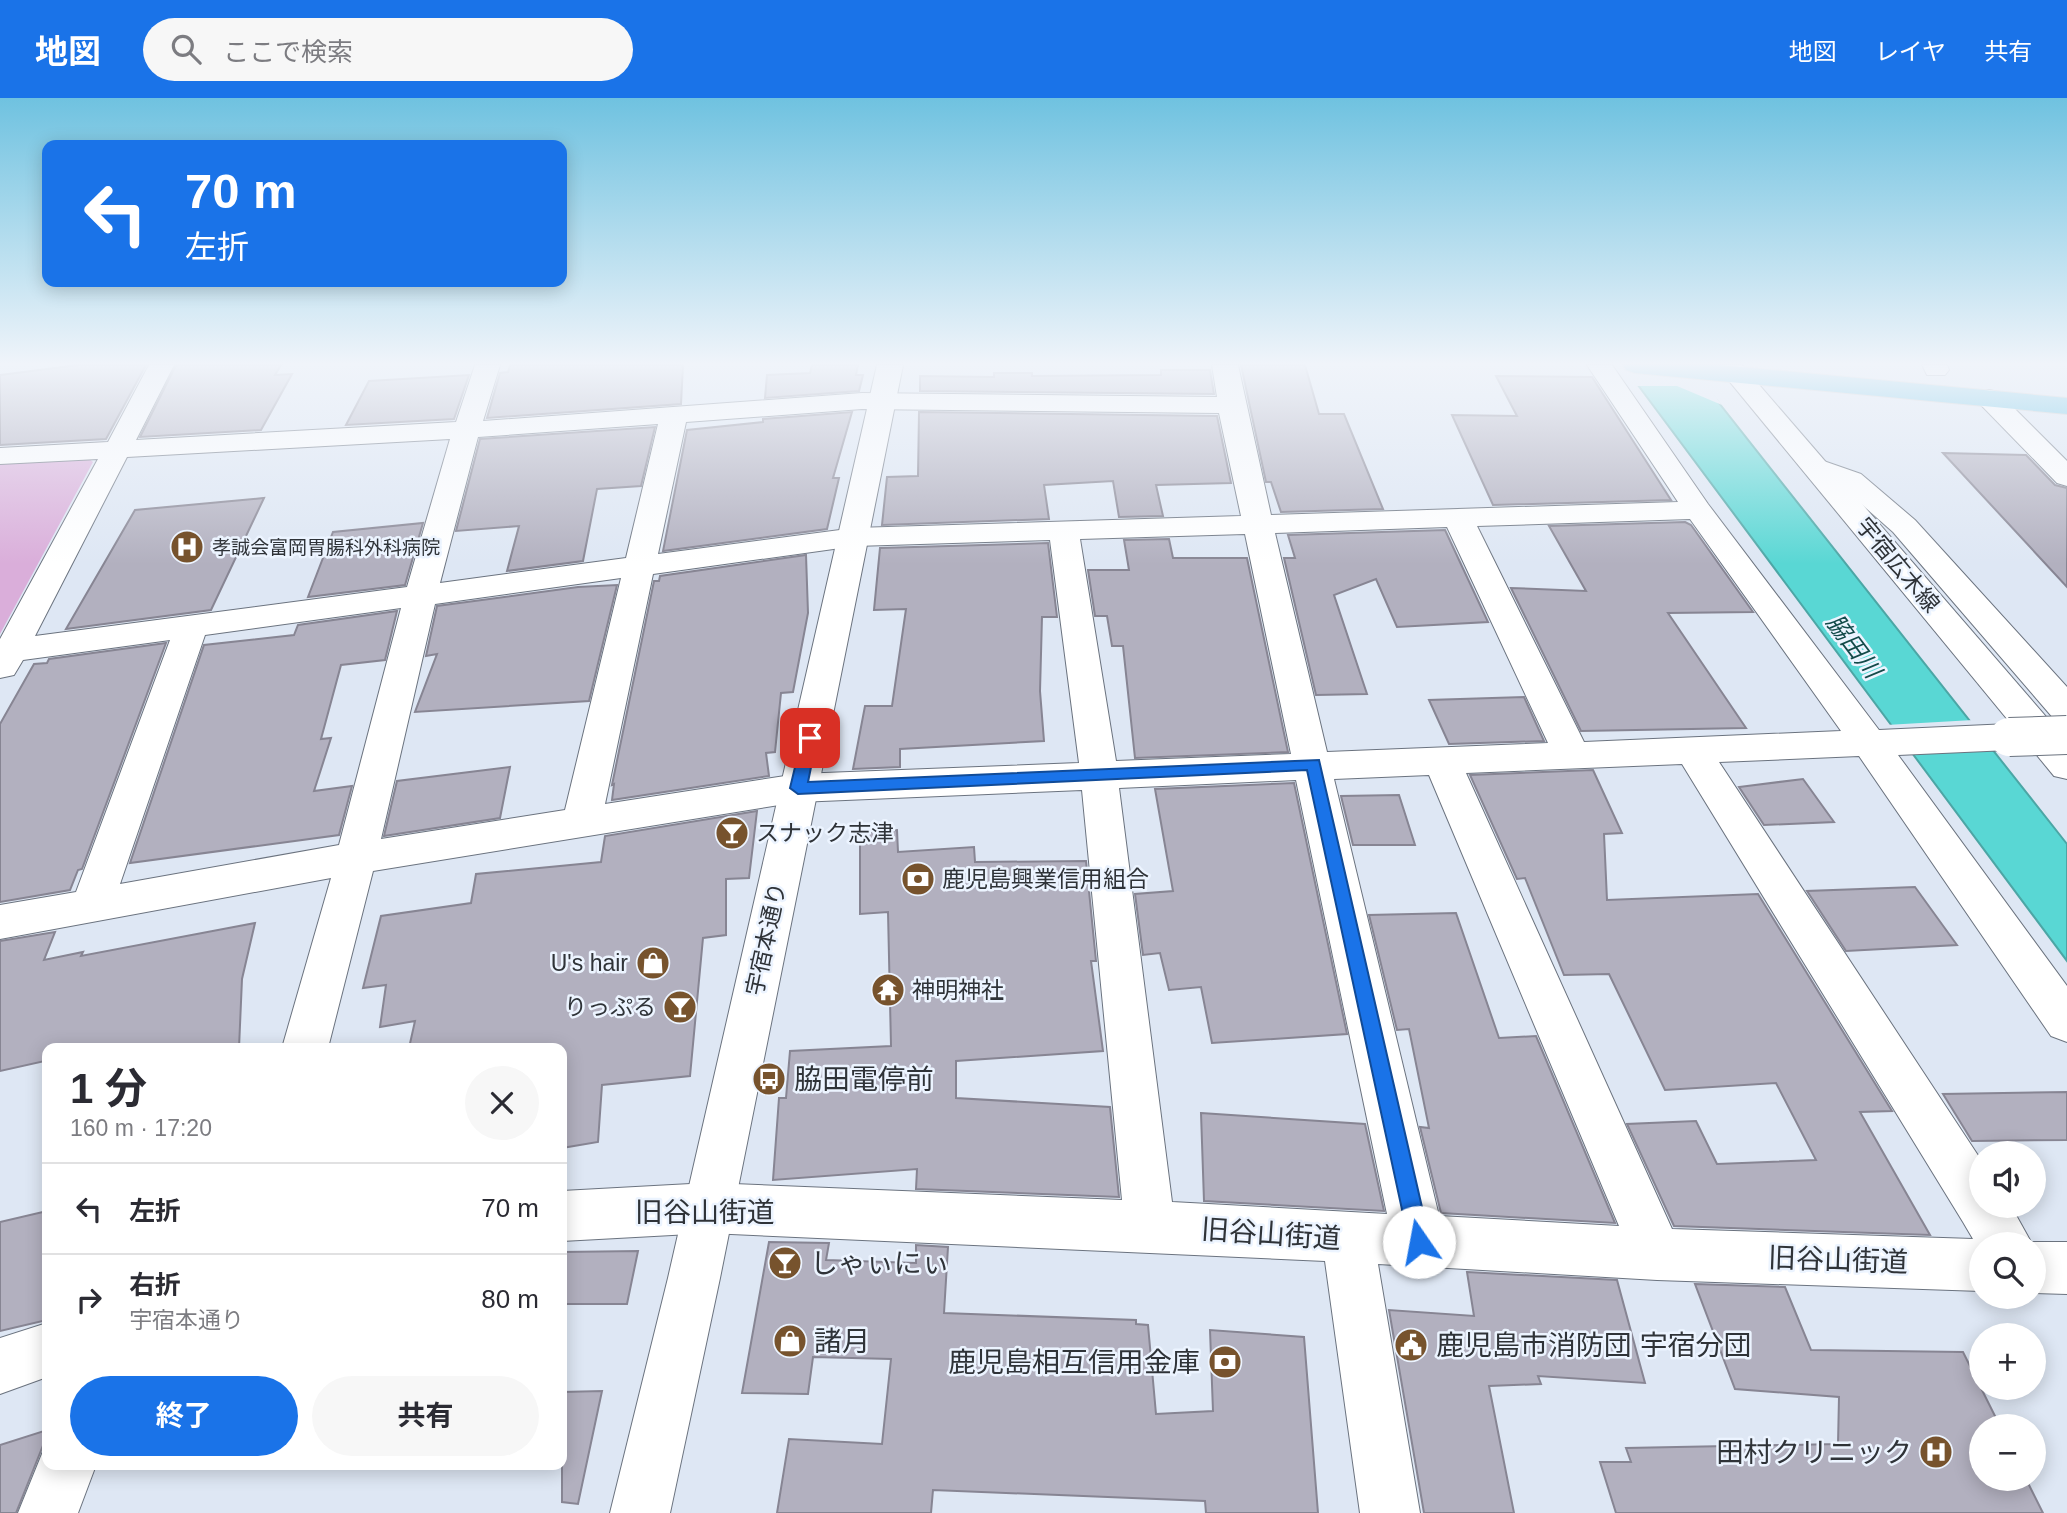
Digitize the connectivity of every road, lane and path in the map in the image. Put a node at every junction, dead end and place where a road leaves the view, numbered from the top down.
1 (126, 431) edge
2 (446, 431) edge
3 (466, 431) edge
4 (670, 431) edge
5 (876, 431) edge
6 (1237, 431) edge
7 (1644, 431) edge
8 (1781, 431) edge
9 (2022, 431) edge
10 (117, 448) junction
11 (0, 456) edge
12 (1815, 466) junction
13 (2067, 477) edge
14 (1698, 510) junction
15 (1458, 518) junction
16 (1258, 524) junction
17 (1064, 531) junction
18 (855, 537) junction
19 (641, 565) junction
20 (419, 597) junction
21 (191, 627) junction
22 (3, 658) edge
23 (2067, 710) edge
24 (2067, 735) edge
25 (1882, 741) junction
26 (1691, 748) junction
27 (1571, 753) junction
28 (1441, 759) junction
29 (1314, 764) junction
30 (2067, 766) edge
31 (1099, 775) junction
32 (798, 788) junction
33 (581, 823) junction
34 (356, 858) junction
35 (92, 905) junction
36 (0, 922) edge
37 (2067, 1022) edge
38 (306, 1043) edge
39 (1969, 1186) edge
40 (709, 1208) junction
41 (567, 1216) edge
42 (1150, 1226) junction
43 (1348, 1239) junction
44 (1419, 1242) junction
45 (1657, 1254) junction
46 (1969, 1265) edge
47 (2046, 1267) edge
48 (2067, 1268) edge
49 (42, 1352) edge
50 (0, 1366) edge
51 (65, 1470) edge
52 (48, 1513) edge
53 (640, 1513) edge
54 (1390, 1513) edge

1 - 10 street
2 - 10 street
3 - 20 street
4 - 19 street
5 - 18 street, 宇宿本通り
6 - 16 street
7 - 14 street
8 - 12 street, 宇宿広木線
9 - 13 street
10 - 11 street
10 - 22 street
12 - 23 street
12 - 30 street, 宇宿広木線
14 - 15 street
14 - 25 street
15 - 16 street
15 - 27 street
16 - 17 street
16 - 29 street
17 - 18 street
17 - 31 street
18 - 19 street
18 - 32 street, 宇宿本通り
19 - 20 street
19 - 33 street
20 - 21 street
20 - 34 street
21 - 22 street
21 - 35 street
24 - 25 street, bridge
25 - 26 street
25 - 37 street
26 - 27 street
26 - 39 street
27 - 28 street
28 - 29 street
28 - 45 street
29 - 31 street
29 - 44 street
31 - 32 street
31 - 42 street
32 - 33 street
32 - 40 street, 宇宿本通り
33 - 34 street
34 - 35 street
34 - 38 street
35 - 36 street
40 - 41 street, 旧谷山街道
40 - 42 street, 旧谷山街道
40 - 53 street, 宇宿本通り
42 - 43 street, 旧谷山街道
43 - 44 street, 旧谷山街道
43 - 54 street
44 - 45 street, 旧谷山街道
45 - 46 street, 旧谷山街道
47 - 48 street
49 - 50 street
51 - 52 street

